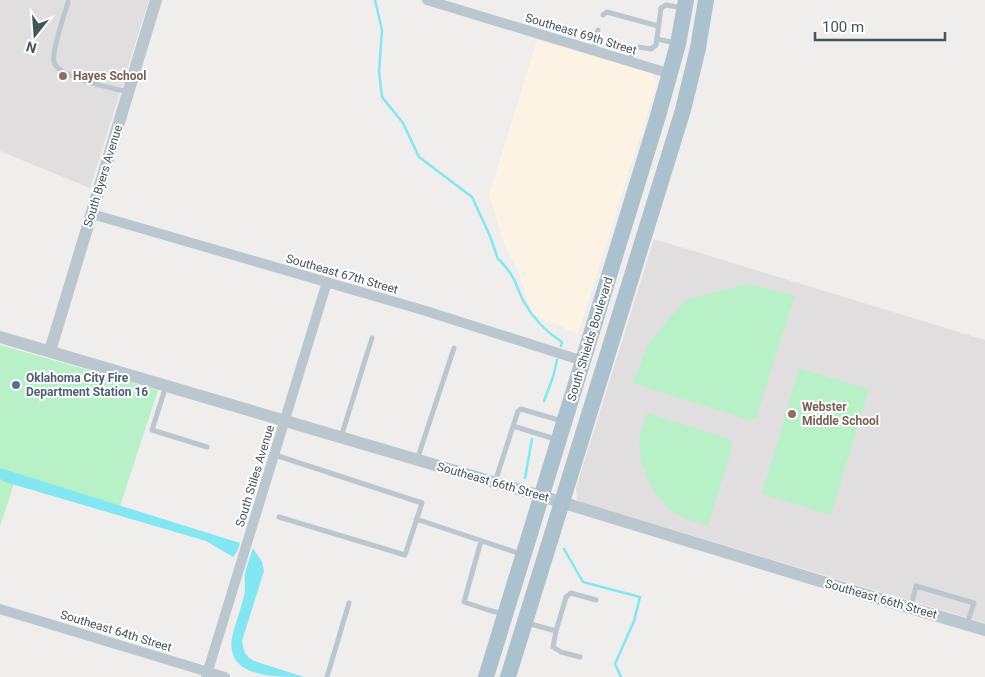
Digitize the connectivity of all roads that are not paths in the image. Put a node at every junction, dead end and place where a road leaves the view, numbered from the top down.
1 (156, 0) edge
2 (427, 0) edge
3 (706, 0) edge
4 (68, 2) dead end
5 (685, 4) edge
6 (603, 15) dead end
7 (658, 26) junction
8 (598, 30) dead end
9 (657, 39) junction
10 (678, 44) junction
11 (593, 50) junction
12 (630, 61) junction
13 (671, 74) junction
14 (128, 92) junction
15 (92, 214) junction
16 (327, 282) junction
17 (0, 337) edge
18 (372, 338) dead end
19 (454, 348) dead end
20 (50, 351) junction
21 (583, 361) junction
22 (166, 386) junction
23 (285, 421) junction
24 (564, 422) junction
25 (513, 426) junction
26 (341, 438) junction
27 (559, 440) junction
28 (207, 447) dead end
29 (275, 454) junction
30 (416, 461) junction
31 (495, 482) junction
32 (542, 496) junction
33 (562, 502) junction
34 (279, 517) dead end
35 (416, 519) junction
36 (481, 541) junction
37 (523, 555) junction
38 (596, 600) dead end
39 (349, 603) dead end
40 (911, 608) junction
41 (0, 609) edge
42 (506, 614) junction
43 (525, 622) junction
44 (967, 624) junction
45 (985, 630) edge
46 (556, 631) junction
47 (580, 658) dead end
48 (207, 674) edge
49 (225, 677) edge
50 (327, 677) edge
51 (486, 677) edge
52 (508, 677) edge

1 - 14 street, South Byers Avenue
2 - 11 street, Southeast 69th Street
3 - 33 main road, South Shields Boulevard
4 - 14 lane
5 - 7 lane
5 - 10 main road, South Shields Boulevard
6 - 7 lane
7 - 9 lane
8 - 11 lane
9 - 10 lane
9 - 12 lane
10 - 13 main road, South Shields Boulevard
11 - 12 street, Southeast 69th Street
12 - 13 street, Southeast 69th Street
13 - 21 main road, South Shields Boulevard
14 - 15 street, South Byers Avenue
15 - 16 street, Southeast 67th Street
15 - 20 street, South Byers Avenue
16 - 21 street, Southeast 67th Street
16 - 23 street, South Stiles Avenue
17 - 20 street, Southeast 66th Street
18 - 26 lane
19 - 30 lane
20 - 22 street, Southeast 66th Street
21 - 24 main road, South Shields Boulevard
22 - 23 street, Southeast 66th Street
22 - 28 lane
23 - 26 street, Southeast 66th Street
23 - 29 street, South Stiles Avenue
24 - 25 lane
24 - 27 main road, South Shields Boulevard
25 - 27 lane
25 - 31 lane
26 - 30 street, Southeast 66th Street
27 - 32 main road, South Shields Boulevard
29 - 35 lane
29 - 48 street, South Stiles Avenue
30 - 31 street, Southeast 66th Street
31 - 32 street, Southeast 66th Street
32 - 33 street, Southeast 66th Street
32 - 37 main road, South Shields Boulevard
33 - 40 street, Southeast 66th Street
33 - 43 main road, South Shields Boulevard
34 - 35 lane
35 - 36 lane
36 - 37 lane
36 - 42 lane
37 - 42 main road, South Shields Boulevard
38 - 46 lane
39 - 50 lane
40 - 44 street, Southeast 66th Street
40 - 44 lane
41 - 48 street, Southeast 64th Street
42 - 51 main road, South Shields Boulevard
43 - 46 lane
43 - 52 main road, South Shields Boulevard
44 - 45 street, Southeast 66th Street
46 - 47 lane
48 - 49 street, Southeast 64th Street

